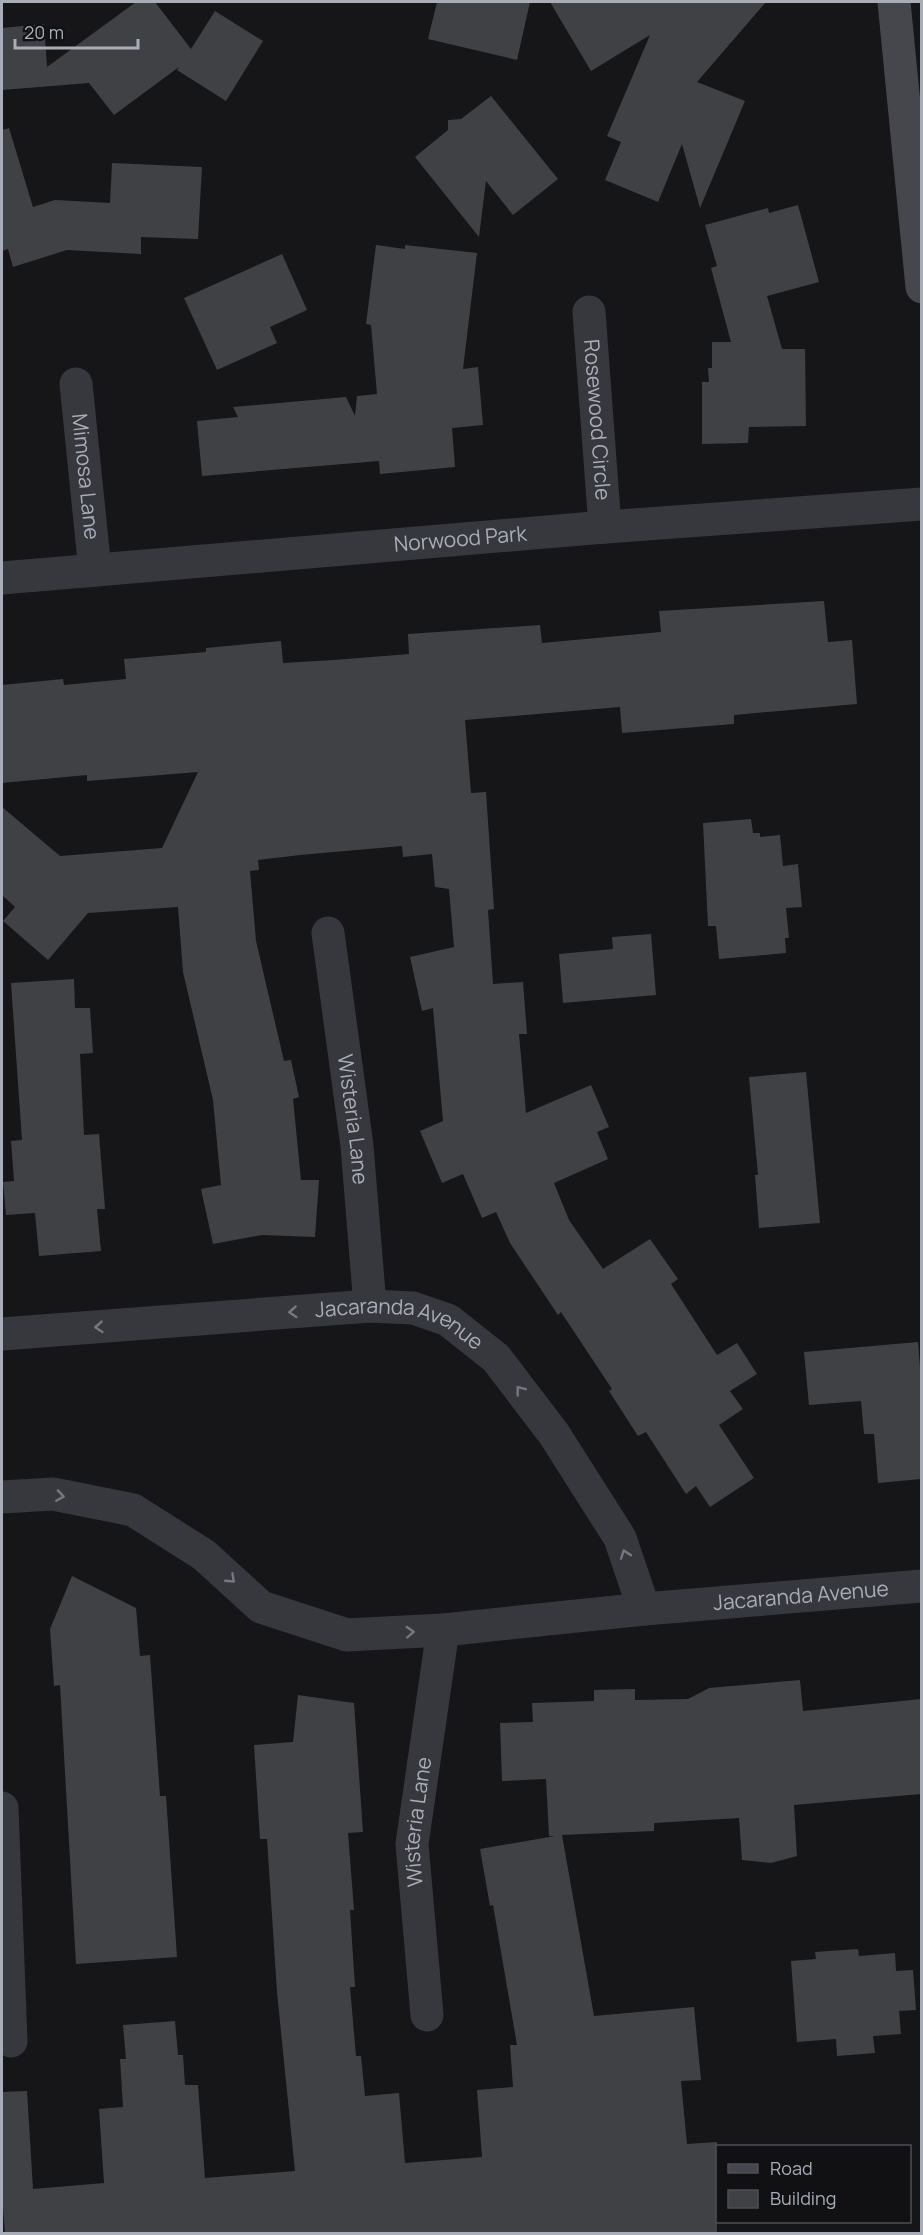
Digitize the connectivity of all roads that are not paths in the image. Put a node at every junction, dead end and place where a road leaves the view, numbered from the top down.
1 (894, 2) edge
2 (921, 272) edge
3 (589, 312) dead end
4 (76, 384) dead end
5 (921, 504) edge
6 (605, 527) junction
7 (95, 570) junction
8 (2, 578) edge
9 (328, 933) dead end
10 (370, 1306) junction
11 (2, 1334) edge
12 (2, 1497) edge
13 (921, 1586) edge
14 (644, 1609) junction
15 (443, 1630) junction
16 (2, 1808) edge
17 (427, 2015) dead end
18 (11, 2041) dead end

1 - 2 main road
3 - 6 street, Rosewood Circle
4 - 7 street, Mimosa Lane
5 - 6 street, Norwood Park
6 - 7 street, Norwood Park
7 - 8 street, Norwood Park
9 - 10 street, Wisteria Lane
10 -> 11 street, Jacaranda Avenue
14 -> 10 street, Jacaranda Avenue
12 -> 15 street, Jacaranda Avenue
13 - 14 street, Jacaranda Avenue
14 - 15 street, Jacaranda Avenue
15 - 17 street, Wisteria Lane
16 - 18 street

